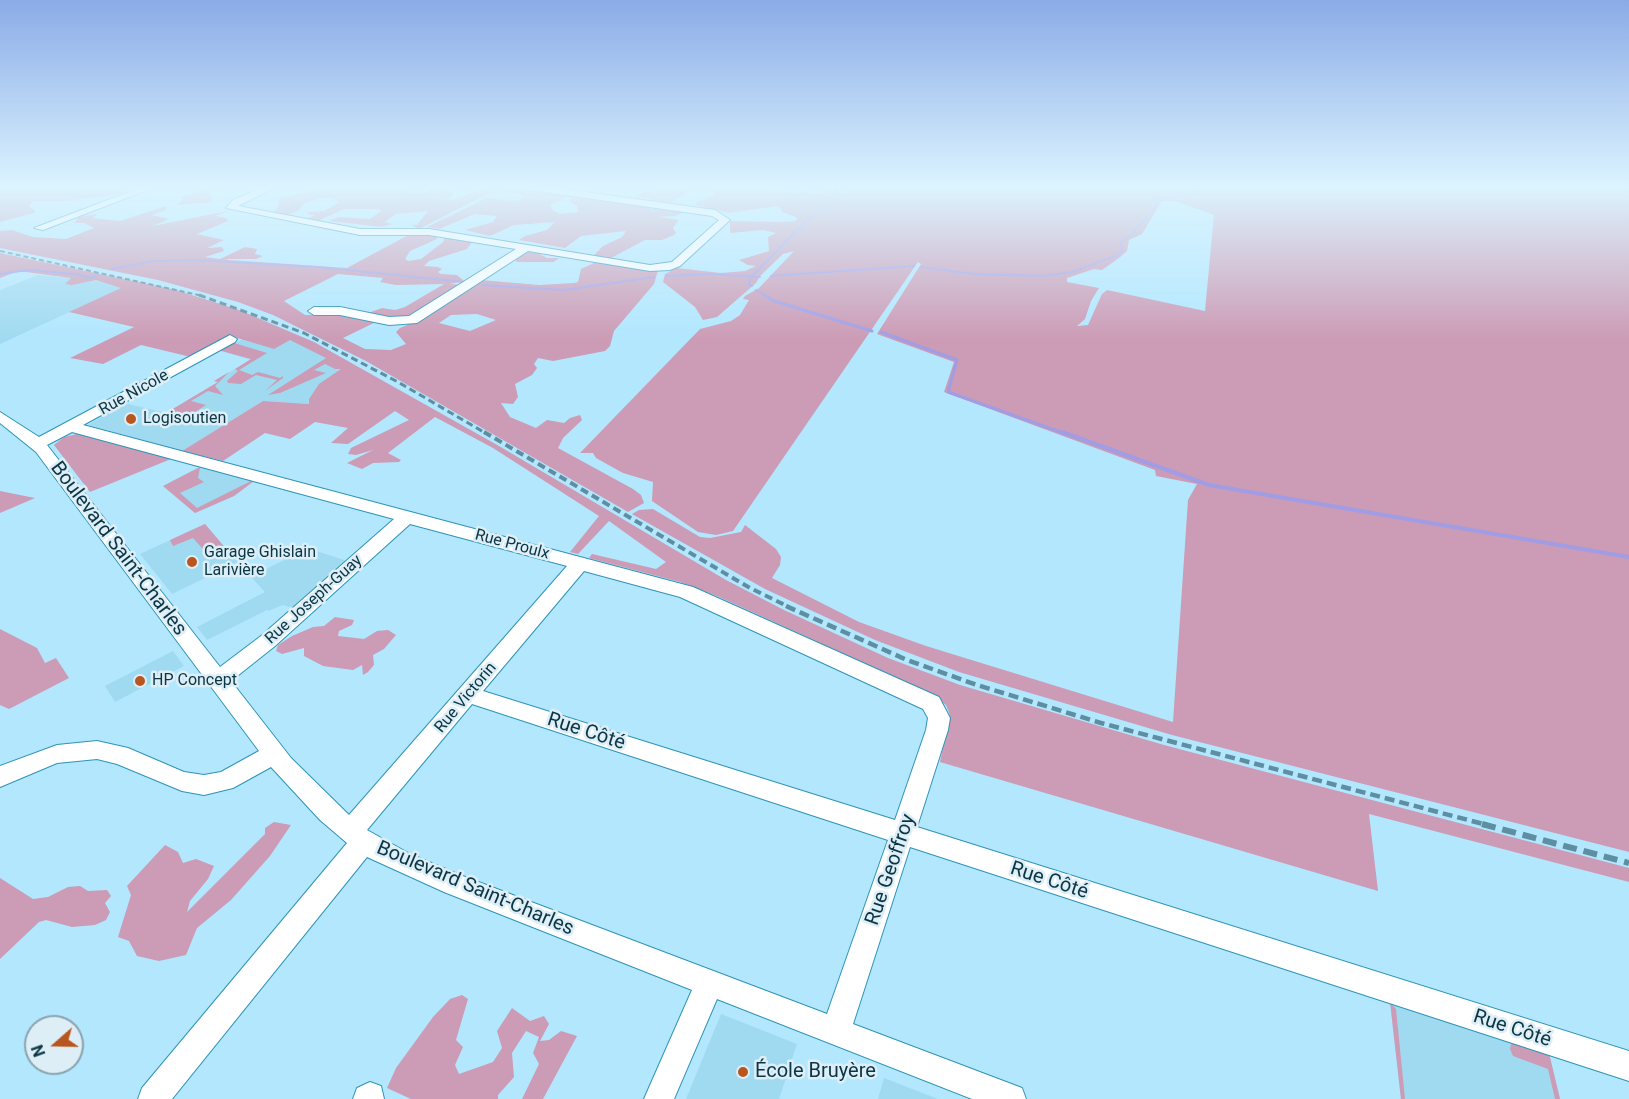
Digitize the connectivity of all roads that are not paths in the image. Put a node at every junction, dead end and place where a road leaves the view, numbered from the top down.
1 (461, 237) edge
2 (706, 237) edge
3 (526, 248) junction
4 (314, 311) dead end
5 (230, 339) dead end
6 (0, 416) edge
7 (72, 427) junction
8 (38, 444) junction
9 (408, 516) junction
10 (580, 563) junction
11 (218, 680) junction
12 (469, 695) junction
13 (935, 708) joint
14 (274, 754) junction
15 (0, 777) edge
16 (904, 835) junction
17 (357, 837) junction
18 (710, 982) junction
19 (836, 1032) junction
20 (1629, 1066) edge
21 (153, 1099) edge
22 (659, 1099) edge
23 (1011, 1099) edge

1 - 3 street
2 - 3 street
3 - 4 street
5 - 7 street, Rue Nicole
6 - 8 street, Boulevard Saint-Charles
7 - 8 street, Rue Nicole
7 - 9 street, Rue Proulx
8 - 11 street, Boulevard Saint-Charles
9 - 10 street, Rue Proulx
9 - 11 street, Rue Joseph-Guay
10 - 12 street, Rue Victorin
10 - 13 street, Rue Proulx
11 - 14 street, Boulevard Saint-Charles
12 - 16 street, Rue Côté
12 - 17 street, Rue Victorin
13 - 16 street, Rue Geoffroy
14 - 15 street
14 - 17 street, Boulevard Saint-Charles
16 - 19 street, Rue Geoffroy
16 - 20 street, Rue Côté
17 - 18 street, Boulevard Saint-Charles
17 - 21 street, Rue Victorin
18 - 19 street, Boulevard Saint-Charles
18 - 22 street
19 - 23 street, Boulevard Saint-Charles

